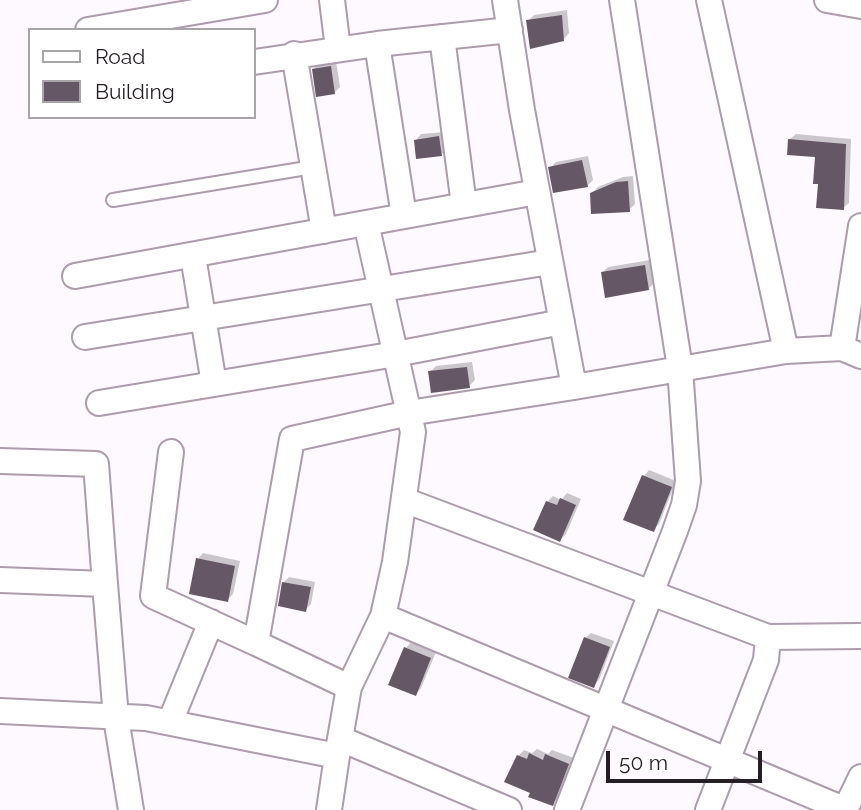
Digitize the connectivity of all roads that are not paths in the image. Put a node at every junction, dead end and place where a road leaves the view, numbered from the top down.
1 (265, 0) edge
2 (332, 0) edge
3 (505, 0) edge
4 (622, 0) edge
5 (709, 0) edge
6 (827, 0) edge
7 (861, 6) edge
8 (162, 15) edge
9 (98, 28) edge
10 (510, 30) junction
11 (442, 37) junction
12 (377, 44) junction
13 (338, 49) junction
14 (294, 54) junction
15 (256, 62) edge
16 (313, 167) junction
17 (537, 191) junction
18 (113, 200) dead end
19 (464, 205) junction
20 (404, 216) junction
21 (366, 223) junction
22 (324, 231) junction
23 (860, 239) edge
24 (193, 256) junction
25 (550, 262) junction
26 (75, 276) dead end
27 (381, 288) junction
28 (205, 317) junction
29 (562, 322) junction
30 (85, 337) dead end
31 (786, 351) junction
32 (856, 353) edge
33 (396, 354) junction
34 (680, 368) junction
35 (214, 384) junction
36 (573, 387) junction
37 (99, 403) dead end
38 (409, 413) junction
39 (171, 452) dead end
40 (0, 461) edge
41 (404, 500) junction
42 (0, 580) edge
43 (105, 584) junction
44 (652, 593) junction
45 (383, 616) junction
46 (211, 622) junction
47 (861, 636) edge
48 (768, 637) junction
49 (256, 643) junction
50 (349, 687) junction
51 (605, 709) junction
52 (0, 711) edge
53 (116, 718) junction
54 (170, 722) junction
55 (339, 747) junction
56 (725, 761) junction
57 (861, 778) edge
58 (131, 810) edge
59 (329, 810) edge
60 (509, 810) edge
61 (568, 810) edge
62 (708, 810) edge
63 (845, 810) edge

1 - 8 street
2 - 13 street
3 - 10 street
4 - 34 street
5 - 31 street
6 - 7 street
8 - 9 street
10 - 11 street
10 - 17 street
11 - 12 street
11 - 19 street
12 - 13 street
12 - 20 street
13 - 14 street
14 - 15 street
14 - 16 street
16 - 18 lane
16 - 22 street
17 - 19 street
17 - 25 street
19 - 20 street
20 - 21 street
21 - 22 street
21 - 27 street
22 - 24 street
23 - 32 street
24 - 26 street
24 - 28 street
25 - 27 street
25 - 29 street
27 - 28 street
27 - 33 street
28 - 30 street
28 - 35 street
29 - 33 street
29 - 36 street
31 - 32 street
31 - 34 street
33 - 35 street
33 - 38 street
34 - 36 street
34 - 44 street
35 - 37 street
36 - 38 street
38 - 41 street
38 - 49 street
39 - 46 street
40 - 43 street
41 - 44 street
41 - 45 street
42 - 43 street
43 - 53 street
44 - 48 street
44 - 51 street
45 - 50 street
45 - 51 street
46 - 49 street
46 - 54 street
47 - 48 street
48 - 56 street
49 - 50 street
50 - 55 street
51 - 56 street
51 - 61 street
52 - 53 street
53 - 54 street
53 - 58 street
54 - 55 street
55 - 59 street
55 - 60 street
56 - 62 street
56 - 63 street
57 - 63 street

